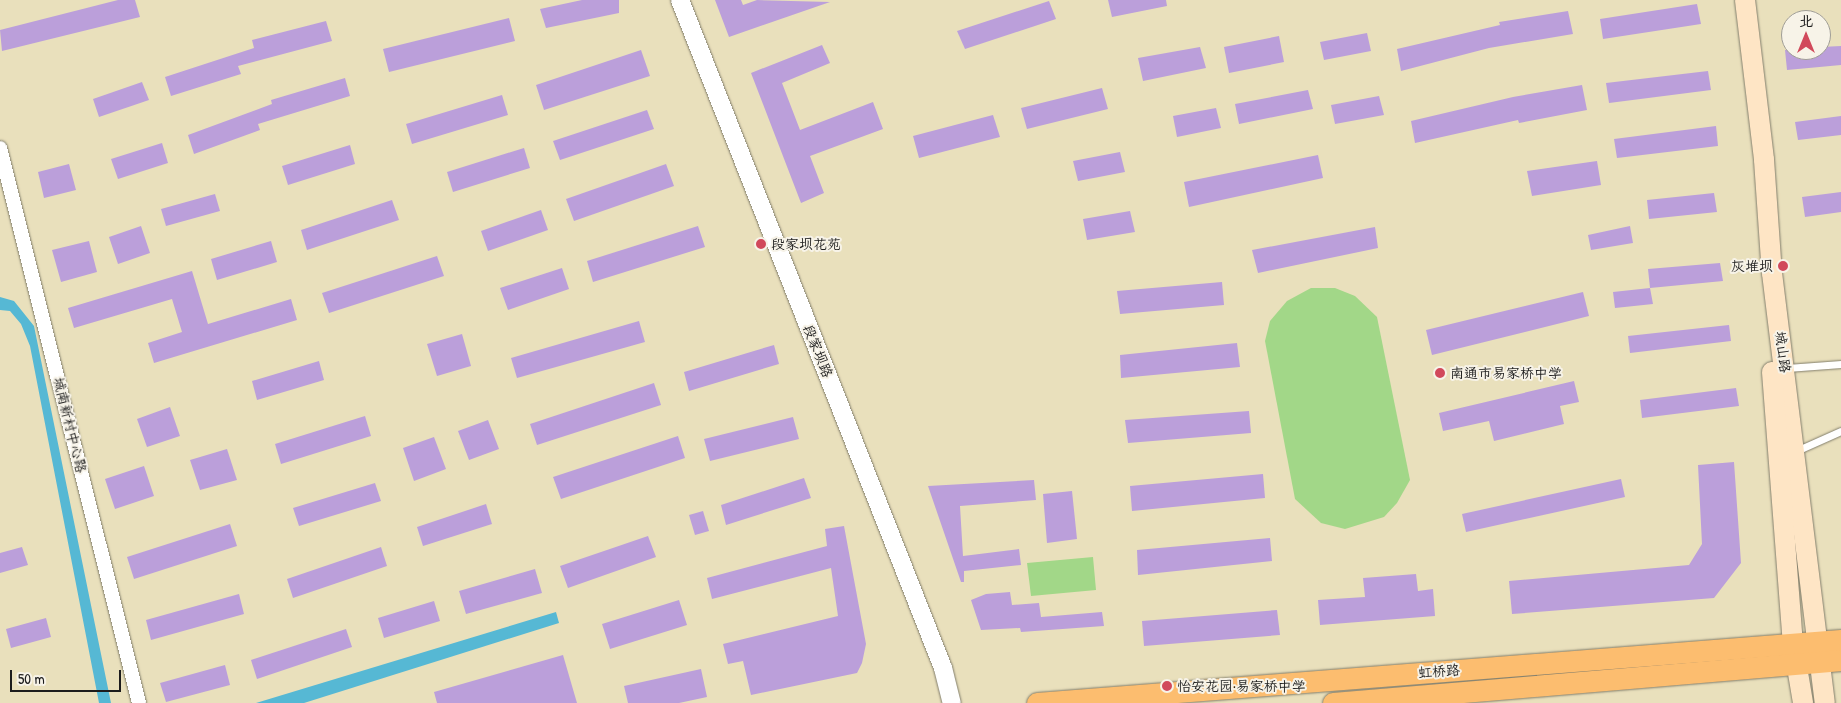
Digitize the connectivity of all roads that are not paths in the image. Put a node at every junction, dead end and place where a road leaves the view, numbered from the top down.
1 (680, 0) edge
2 (1731, 0) edge
3 (1745, 0) edge
4 (0, 148) edge
5 (1841, 364) edge
6 (1779, 370) junction
7 (1841, 431) edge
8 (1786, 452) junction
9 (1841, 640) edge
10 (1793, 643) junction
11 (1816, 652) junction
12 (1841, 660) edge
13 (1796, 664) junction
14 (139, 703) edge
15 (952, 703) edge
16 (1038, 703) edge
17 (1333, 703) edge
18 (1803, 703) edge
19 (1825, 703) edge

1 - 15 street, 段家坝路
2 - 6 main road, 城山路
3 - 6 main road, 城山路
4 - 14 street, 城南新村中心路
5 - 6 lane
6 - 8 main road, 城山路
7 - 8 lane
8 - 10 main road, 城山路
8 - 11 main road, 城山路
9 - 11 main road, 虹桥路
10 - 11 main road, 虹桥路
10 - 13 main road, 城山路
10 - 16 main road, 虹桥路
11 - 12 main road, 虹桥路
11 - 13 main road, 虹桥路
11 - 19 main road, 城山路
13 - 17 main road, 虹桥路
13 - 18 main road, 城山路

